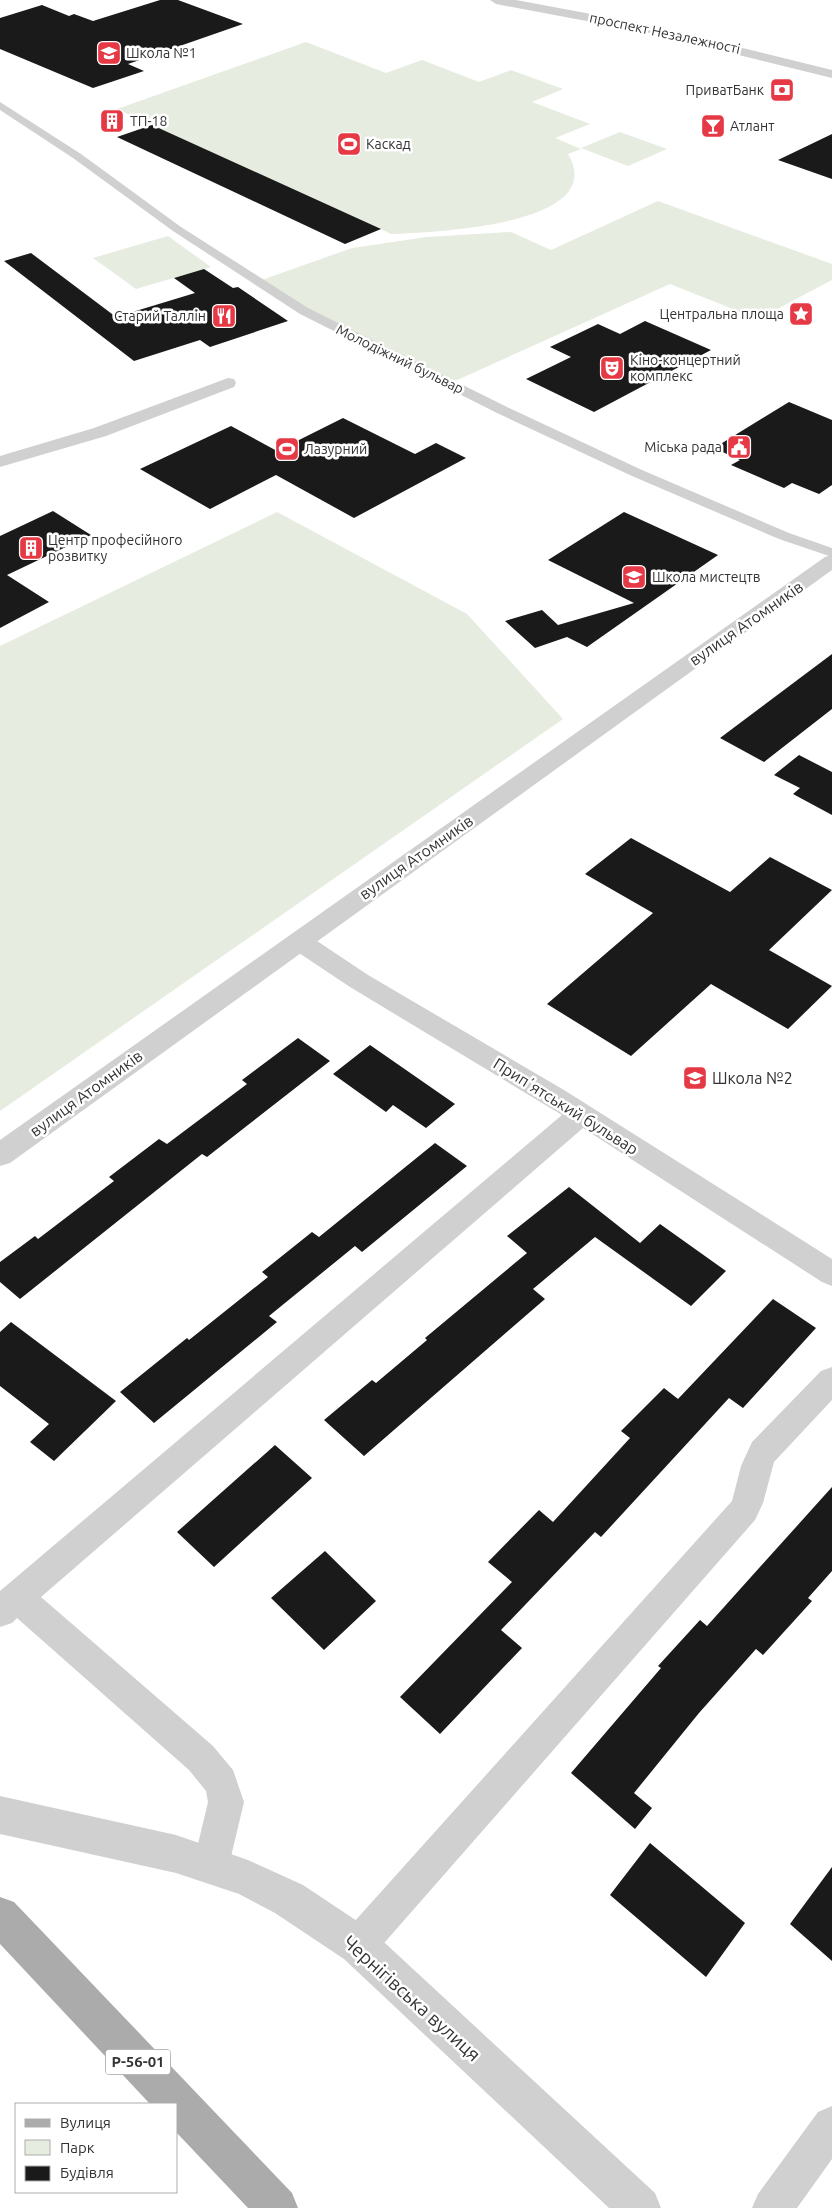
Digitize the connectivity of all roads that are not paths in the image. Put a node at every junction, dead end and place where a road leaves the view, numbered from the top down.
1 (496, 0) edge
2 (580, 4) dead end
3 (568, 12) junction
4 (832, 74) edge
5 (0, 105) edge
6 (228, 383) dead end
7 (0, 462) edge
8 (832, 554) edge
9 (832, 561) edge
10 (299, 941) junction
11 (581, 1114) junction
12 (0, 1155) edge
13 (832, 1274) edge
14 (832, 1380) edge
15 (8, 1605) edge
16 (0, 1815) edge
17 (211, 1865) junction
18 (0, 1916) edge
19 (358, 1945) junction
20 (177, 2103) edge
21 (178, 2104) edge
22 (832, 2126) edge
23 (276, 2208) edge
24 (640, 2208) edge
25 (772, 2208) edge

1 - 3 street, проспект Незалежності
2 - 3 street
3 - 4 street, проспект Незалежності
5 - 8 street, Молодіжний бульвар
6 - 7 street
9 - 10 street, вулиця Атомників
10 - 11 street, Припʼятський бульвар
10 - 12 street, вулиця Атомників
11 - 13 street, Припʼятський бульвар
11 - 15 street
14 - 19 street
15 - 17 street
16 - 17 street, Чернігівська вулиця
17 - 19 street, Чернігівська вулиця
18 - 20 main road, Р-56-01
19 - 24 street, Чернігівська вулиця
21 - 23 main road, Р-56-01
22 - 25 street

